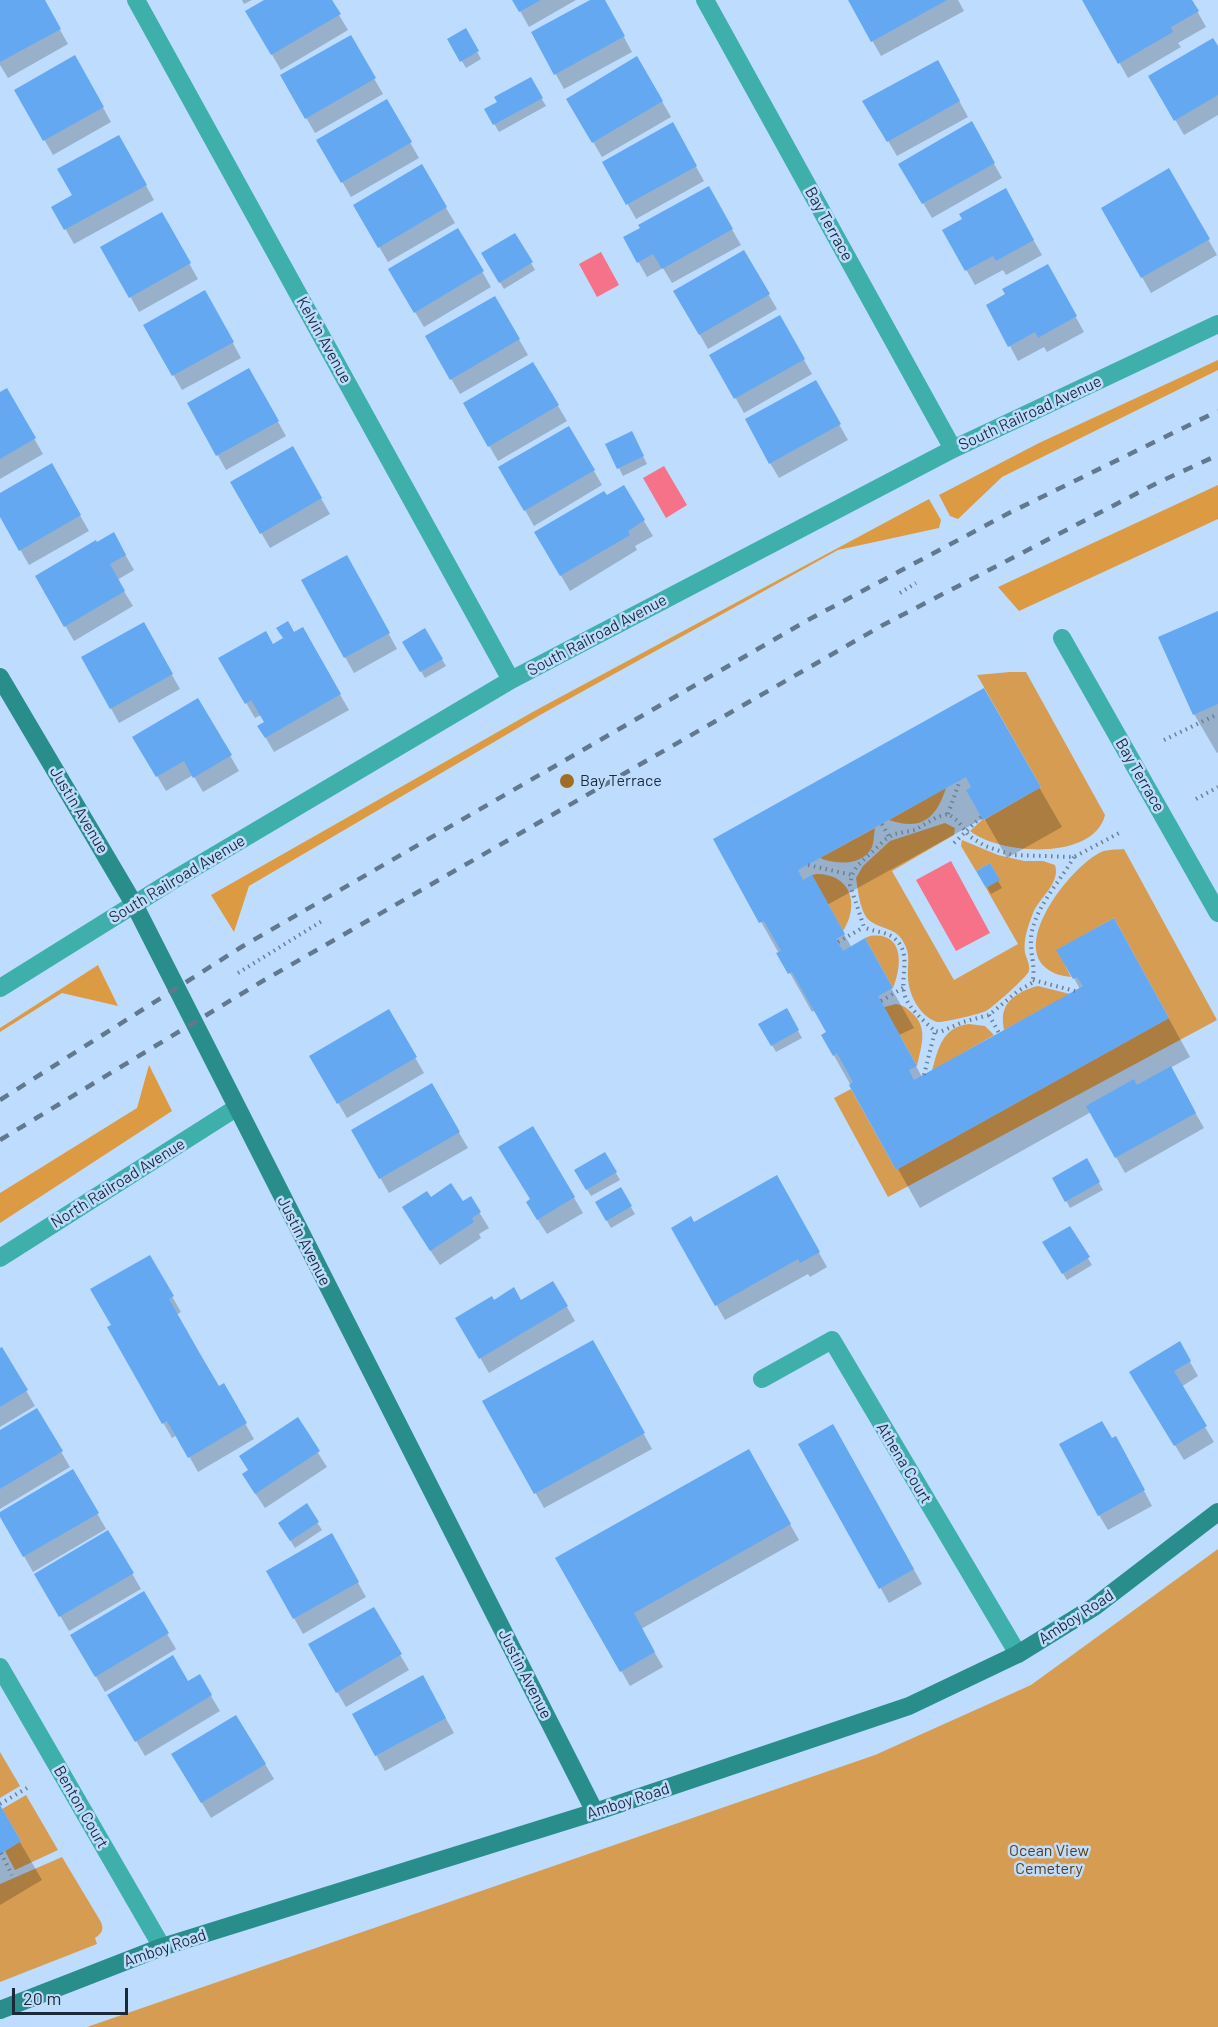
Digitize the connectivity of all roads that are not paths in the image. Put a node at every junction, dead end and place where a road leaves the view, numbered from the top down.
1 (136, 0) edge
2 (705, 0) edge
3 (1218, 324) edge
4 (953, 449) junction
5 (1062, 638) dead end
6 (0, 677) edge
7 (511, 680) junction
8 (134, 904) junction
9 (1218, 912) edge
10 (0, 988) edge
11 (236, 1108) junction
12 (0, 1258) edge
13 (762, 1379) dead end
14 (1218, 1512) edge
15 (1018, 1654) junction
16 (0, 1667) edge
17 (595, 1812) junction
18 (162, 1947) junction
19 (0, 2010) edge

1 - 7 street, Kelvin Avenue
2 - 4 street, Bay Terrace
3 - 4 street, South Railroad Avenue
4 - 7 street, South Railroad Avenue
5 - 9 street, Bay Terrace
6 - 8 main road, Justin Avenue
7 - 8 street, South Railroad Avenue
8 - 10 street, South Railroad Avenue
8 - 11 main road, Justin Avenue
11 - 12 street, North Railroad Avenue
11 - 17 main road, Justin Avenue
13 - 15 street, Athena Court
14 - 15 main road, Amboy Road
15 - 17 main road, Amboy Road
16 - 18 street, Benton Court
17 - 18 main road, Amboy Road
18 - 19 main road, Amboy Road

